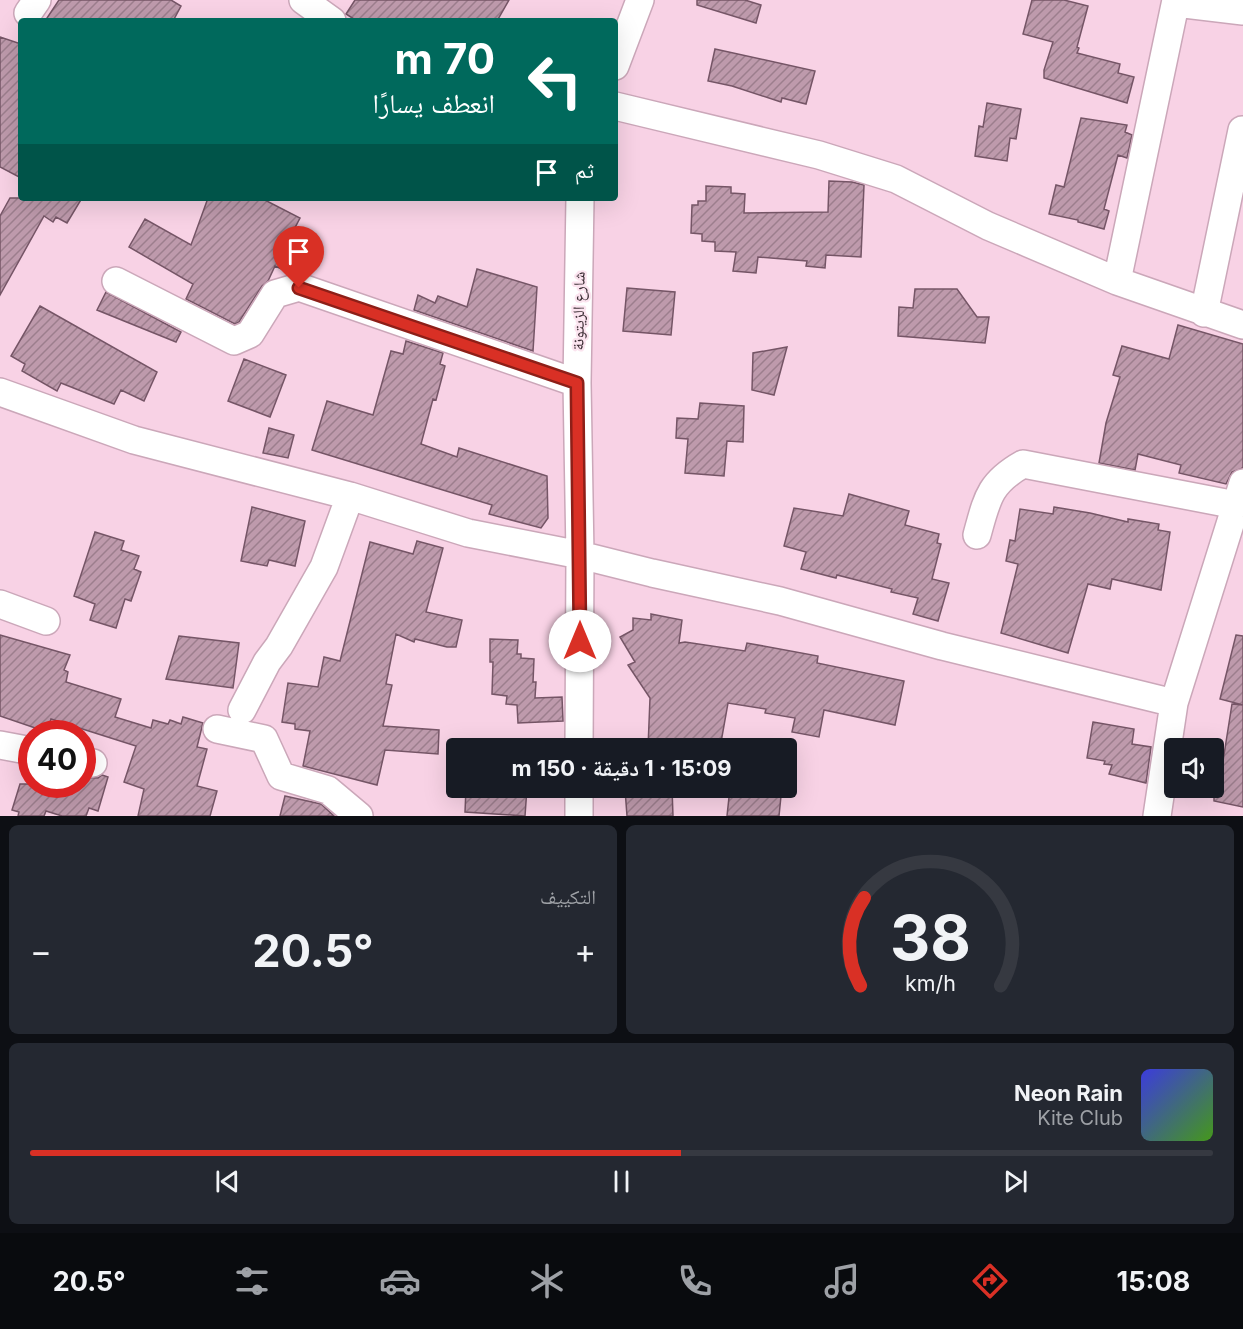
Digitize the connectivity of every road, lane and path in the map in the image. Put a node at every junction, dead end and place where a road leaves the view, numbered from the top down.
1 (303, 0) edge
2 (640, 0) edge
3 (1176, 1) edge
4 (1243, 11) edge
5 (328, 18) edge
6 (618, 58) edge
7 (618, 107) edge
8 (1242, 130) edge
9 (580, 201) edge
10 (116, 281) dead end
11 (1117, 281) junction
12 (1204, 313) junction
13 (1243, 325) edge
14 (577, 383) junction
15 (0, 392) edge
16 (1239, 494) edge
17 (350, 496) junction
18 (977, 535) dead end
19 (580, 555) junction
20 (0, 604) edge
21 (46, 621) dead end
22 (1174, 703) junction
23 (242, 710) dead end
24 (217, 729) dead end
25 (579, 738) edge
26 (0, 745) edge
27 (18, 748) edge
28 (579, 798) edge
29 (358, 816) edge
30 (579, 816) edge
31 (1158, 816) edge

1 - 5 street
2 - 6 street
3 - 4 street
3 - 11 street
7 - 11 street
8 - 12 street
9 - 14 street, شارع الزيتونة
10 - 14 street
11 - 12 street
12 - 13 street
14 - 19 street, شارع الزيتونة
15 - 17 street
16 - 18 street
16 - 22 street
17 - 19 street
17 - 23 street
19 - 22 street
19 - 25 street, شارع الزيتونة
20 - 21 street
22 - 31 street
24 - 29 street
26 - 27 street
28 - 30 street

